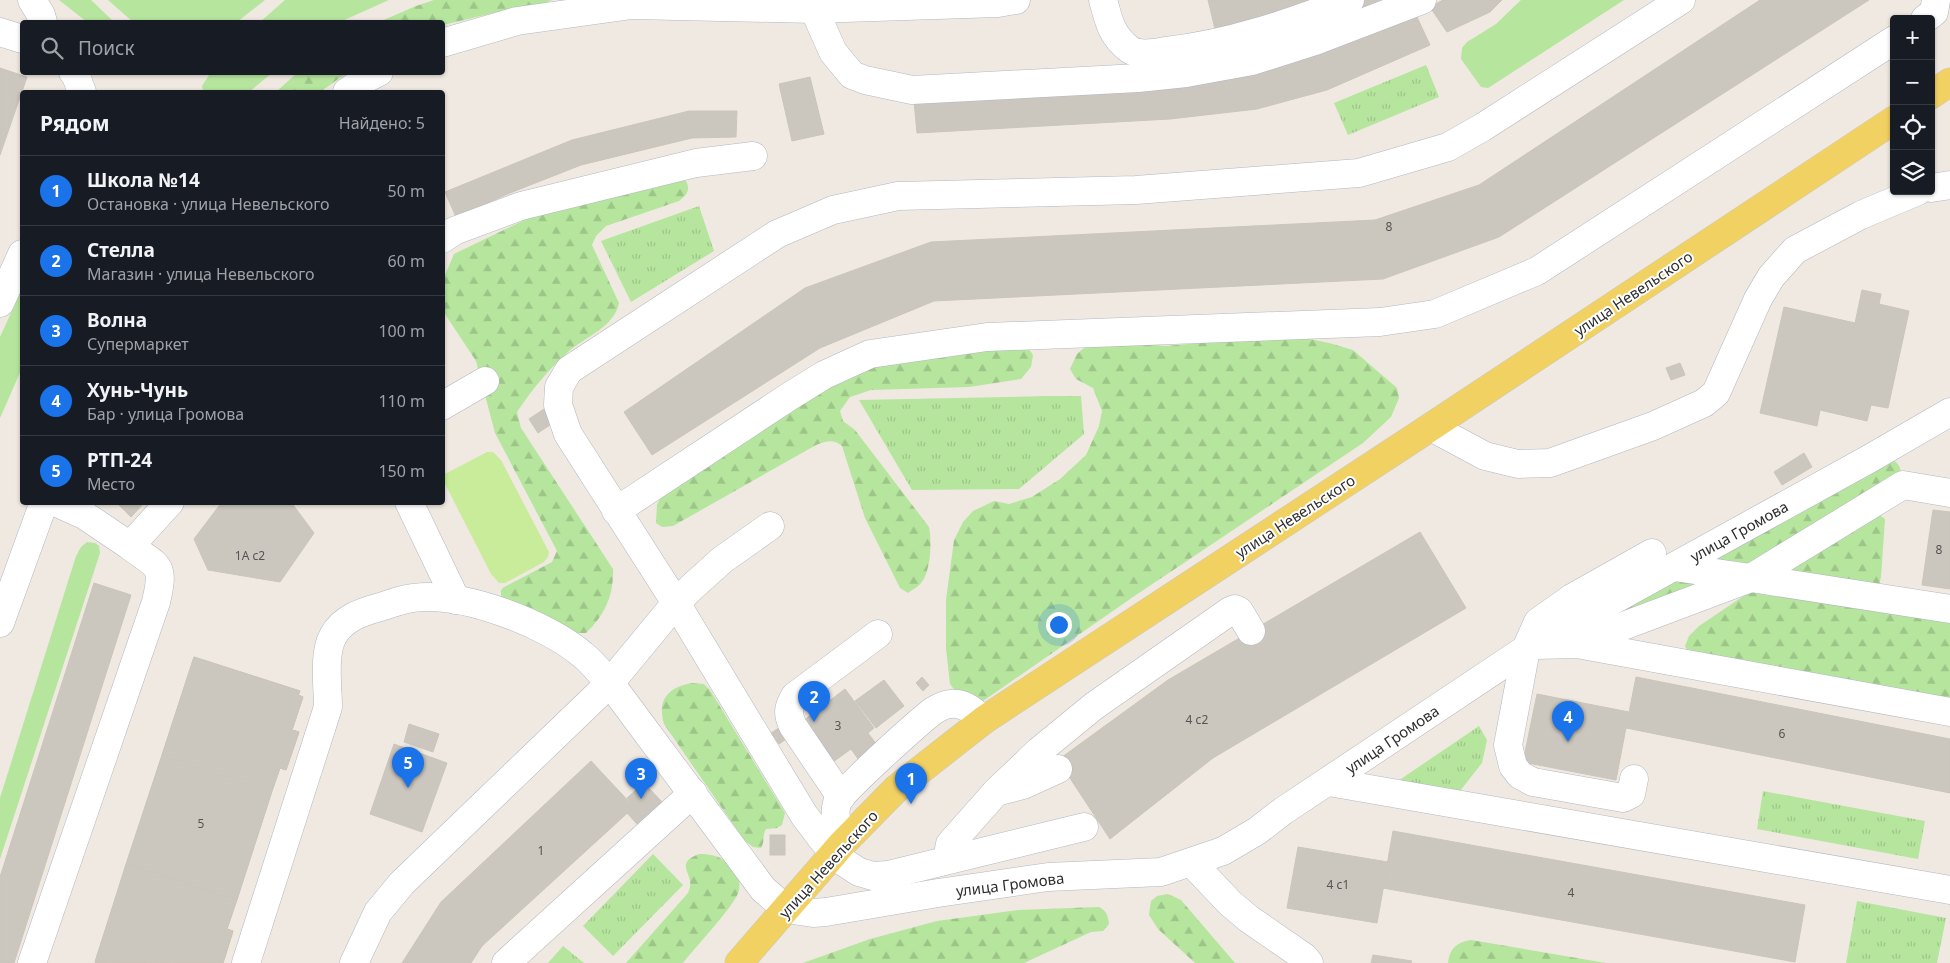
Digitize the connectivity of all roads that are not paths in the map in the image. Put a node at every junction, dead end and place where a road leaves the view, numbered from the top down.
1 (32, 0) edge
2 (1016, 0) edge
3 (1103, 0) edge
4 (1350, 0) edge
5 (1422, 0) edge
6 (1680, 0) edge
7 (1936, 0) edge
8 (630, 3) edge
9 (814, 9) junction
10 (1930, 15) edge
11 (43, 20) edge
12 (0, 32) edge
13 (20, 38) edge
14 (445, 42) edge
15 (1890, 43) edge
16 (75, 75) edge
17 (373, 75) edge
18 (1950, 82) edge
19 (81, 90) edge
20 (350, 90) edge
21 (1935, 91) edge
22 (1890, 123) edge
23 (753, 156) dead end
24 (1950, 185) edge
25 (1935, 187) edge
26 (1908, 195) edge
27 (445, 237) edge
28 (20, 258) edge
29 (0, 303) edge
30 (485, 381) dead end
31 (445, 404) edge
32 (1950, 412) edge
33 (1431, 427) junction
34 (1950, 493) edge
35 (43, 505) edge
36 (62, 505) edge
37 (167, 505) edge
38 (411, 505) edge
39 (616, 511) junction
40 (770, 526) dead end
41 (130, 546) junction
42 (1663, 560) junction
43 (1751, 578) junction
44 (456, 600) junction
45 (676, 603) junction
46 (1950, 609) edge
47 (0, 623) edge
48 (1251, 631) dead end
49 (878, 634) dead end
50 (1576, 644) junction
51 (1529, 647) junction
52 (610, 683) junction
53 (1950, 712) edge
54 (984, 720) junction
55 (1058, 769) dead end
56 (1634, 779) dead end
57 (1329, 782) junction
58 (996, 792) junction
59 (693, 793) junction
60 (841, 797) junction
61 (1084, 827) dead end
62 (838, 849) junction
63 (947, 860) junction
64 (1192, 863) junction
65 (1950, 890) edge
66 (786, 909) junction
67 (32, 963) edge
68 (246, 963) edge
69 (354, 963) edge
70 (506, 963) edge
71 (739, 963) edge
72 (1309, 963) edge

1 - 11 street
2 - 9 street
3 - 4 street
5 - 9 street
6 - 39 street
7 - 10 street
8 - 9 street
8 - 14 street
12 - 13 street
15 - 39 street
16 - 19 street
17 - 20 street
18 - 21 main road
22 - 33 main road, улица Невельского
23 - 27 street
24 - 25 street
26 - 33 street
28 - 29 street
30 - 31 street
32 - 42 street, улица Громова
33 - 54 main road, улица Невельского
34 - 43 street
35 - 47 street
36 - 41 street
37 - 41 street
38 - 44 street
39 - 45 street
40 - 45 street
41 - 67 street
42 - 43 street
42 - 51 street, улица Громова
43 - 46 street
43 - 50 street
44 - 52 street
44 - 68 street
45 - 52 street
45 - 62 street
48 - 58 street
49 - 60 street
50 - 51 street
50 - 53 street
51 - 56 street, улица Громова
51 - 57 street, улица Громова
52 - 59 street
52 - 69 street
54 - 60 street
54 - 62 main road, улица Невельского
55 - 58 street
57 - 64 street, улица Громова
57 - 65 street
58 - 63 street
59 - 66 street
59 - 70 street
60 - 62 street
61 - 63 street
62 - 63 street
62 - 66 main road, улица Невельского
64 - 66 street, улица Громова
64 - 72 street
66 - 71 main road, улица Невельского

